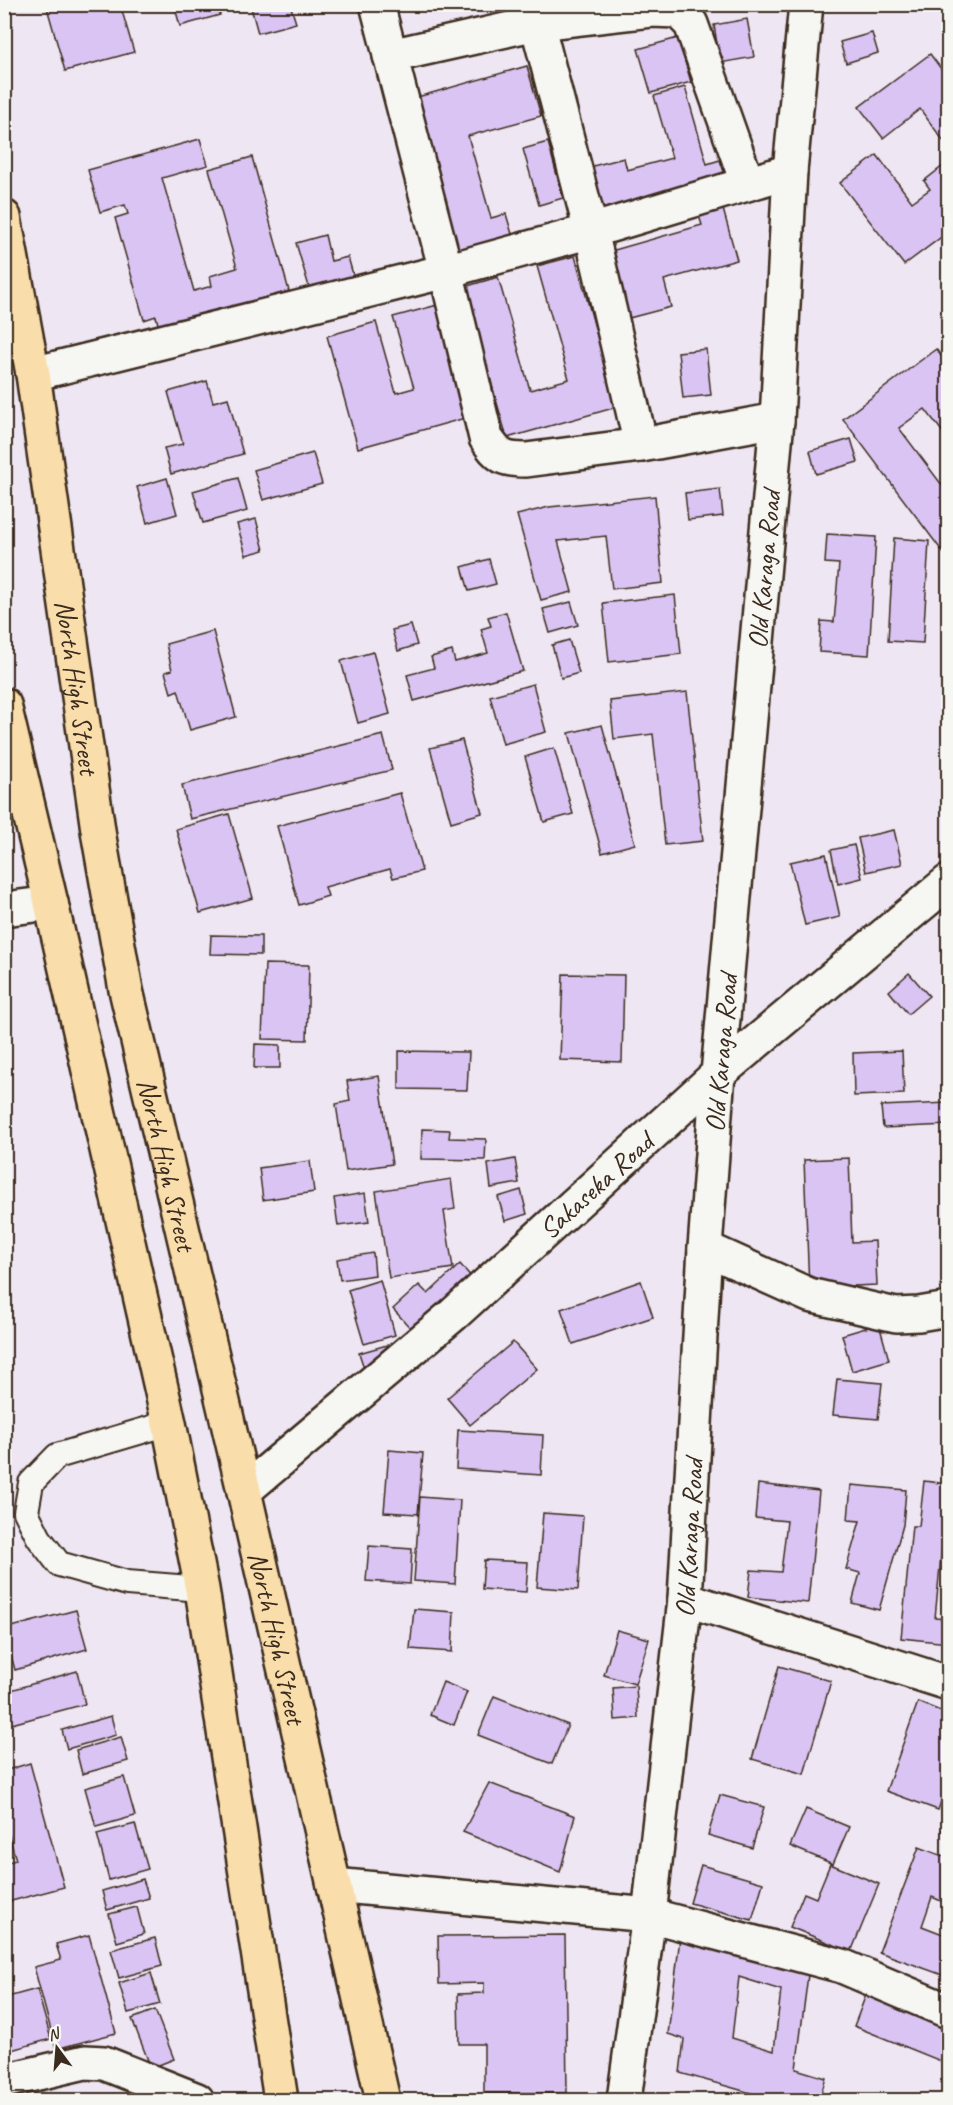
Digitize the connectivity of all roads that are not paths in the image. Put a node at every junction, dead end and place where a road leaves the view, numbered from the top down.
1 (377, 4) edge
2 (806, 4) edge
3 (534, 14) edge
4 (390, 56) junction
5 (790, 171) junction
6 (747, 182) junction
7 (4, 217) edge
8 (591, 231) junction
9 (446, 271) junction
10 (33, 374) junction
11 (777, 420) junction
12 (641, 445) junction
13 (4, 705) edge
14 (948, 882) edge
15 (51, 903) junction
16 (4, 909) edge
17 (718, 1074) junction
18 (705, 1248) junction
19 (948, 1309) edge
20 (169, 1424) junction
21 (244, 1491) junction
22 (202, 1589) junction
23 (685, 1599) junction
24 (948, 1683) edge
25 (334, 1885) junction
26 (649, 1914) junction
27 (948, 2011) edge
28 (4, 2081) edge
29 (197, 2100) edge
30 (281, 2100) edge
31 (383, 2100) edge
32 (624, 2100) edge

1 - 4 street
2 - 5 street, Old Karaga Road
3 - 4 street
3 - 6 street
3 - 8 street
4 - 9 street
5 - 6 street
5 - 11 street, Old Karaga Road
6 - 8 street
7 - 10 highway, North High Street
8 - 9 street
8 - 12 street
9 - 10 street
9 - 12 street
10 - 21 highway, North High Street
11 - 12 street
11 - 17 street, Old Karaga Road
13 - 15 highway, North High Street
14 - 17 street, Sakaseka Road
15 - 16 street
15 - 20 highway, North High Street
17 - 18 street, Old Karaga Road
17 - 21 street, Sakaseka Road
18 - 19 street
18 - 23 street, Old Karaga Road
20 - 22 highway, North High Street
20 - 22 lane
21 - 25 highway, North High Street
22 - 30 highway, North High Street
23 - 24 street
23 - 26 street, Old Karaga Road
25 - 26 street
25 - 31 highway, North High Street
26 - 27 street
26 - 32 street, Old Karaga Road
28 - 29 street

